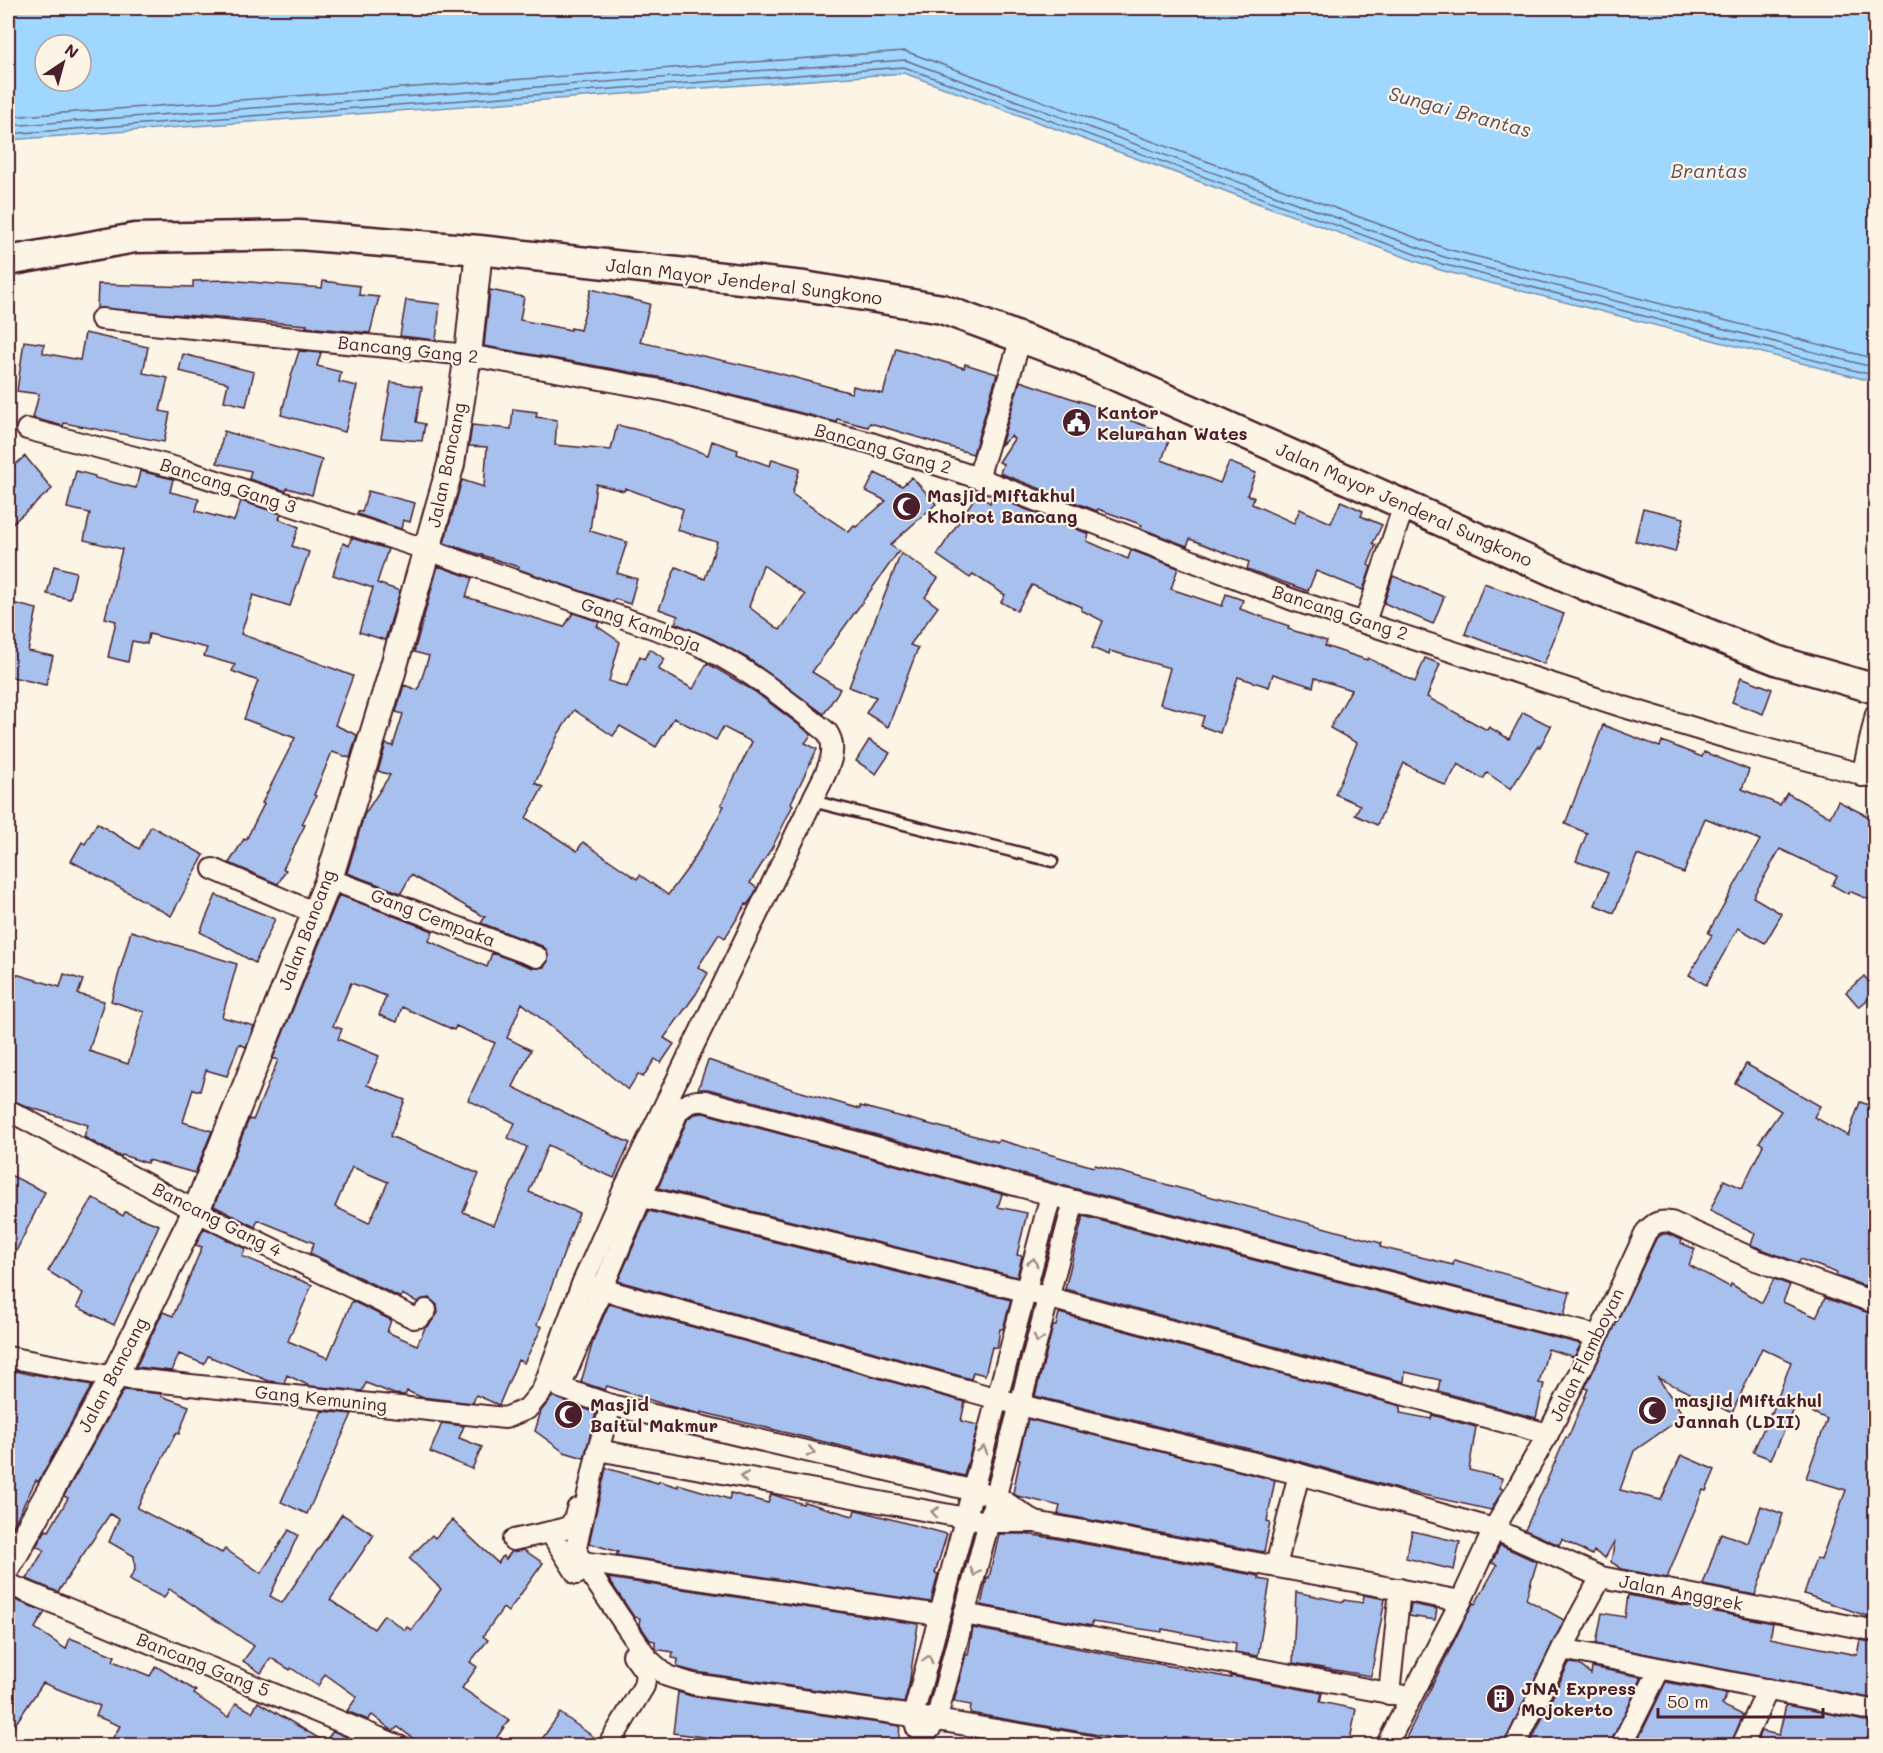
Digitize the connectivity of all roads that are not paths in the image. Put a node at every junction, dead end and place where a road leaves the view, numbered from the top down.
1 (479, 250) junction
2 (8, 261) edge
3 (101, 319) dead end
4 (1021, 338) junction
5 (468, 355) junction
6 (27, 429) dead end
7 (978, 478) junction
8 (1404, 505) junction
9 (428, 550) junction
10 (1365, 622) junction
11 (1875, 689) edge
12 (1875, 714) edge
13 (1869, 777) edge
14 (812, 801) junction
15 (1052, 861) dead end
16 (213, 868) dead end
17 (328, 879) junction
18 (315, 912) junction
19 (537, 957) dead end
20 (8, 1110) edge
21 (632, 1194) junction
22 (1051, 1195) junction
23 (1074, 1202) junction
24 (196, 1211) junction
25 (582, 1284) junction
26 (602, 1290) junction
27 (1025, 1291) junction
28 (1049, 1297) junction
29 (1875, 1303) edge
30 (426, 1310) dead end
31 (1598, 1336) junction
32 (8, 1358) edge
33 (114, 1377) junction
34 (997, 1399) junction
35 (611, 1405) junction
36 (1020, 1405) junction
37 (1548, 1434) junction
38 (598, 1450) junction
39 (1299, 1474) junction
40 (582, 1489) dead end
41 (972, 1489) junction
42 (996, 1496) junction
43 (965, 1518) junction
44 (1035, 1521) junction
45 (988, 1522) junction
46 (1494, 1529) junction
47 (550, 1532) junction
48 (513, 1540) dead end
49 (583, 1562) junction
50 (8, 1566) edge
51 (1276, 1566) junction
52 (1601, 1577) junction
53 (8, 1584) edge
54 (1400, 1589) junction
55 (1461, 1601) junction
56 (964, 1614) junction
57 (939, 1615) junction
58 (1875, 1631) edge
59 (1562, 1649) junction
60 (1659, 1670) junction
61 (1768, 1689) junction
62 (1389, 1694) junction
63 (1410, 1697) junction
64 (1875, 1711) edge
65 (914, 1716) junction
66 (936, 1721) junction
67 (920, 1743) edge
68 (399, 1746) edge
69 (608, 1746) edge
70 (1091, 1746) edge
71 (1386, 1746) edge
72 (1515, 1746) edge
73 (1621, 1746) edge
74 (1742, 1746) edge

1 - 2 main road, Jalan Mayor Jenderal Sungkono
1 - 4 main road, Jalan Mayor Jenderal Sungkono
1 - 5 street, Jalan Bancang
3 - 5 street, Bancang Gang 2
4 - 7 street
4 - 8 main road, Jalan Mayor Jenderal Sungkono
5 - 7 street, Bancang Gang 2
5 - 9 street, Jalan Bancang
6 - 9 street, Bancang Gang 3
7 - 10 street, Bancang Gang 2
8 - 10 street
8 - 11 main road, Jalan Mayor Jenderal Sungkono
9 - 14 street, Gang Kamboja
9 - 17 street, Jalan Bancang
10 - 13 street, Bancang Gang 2
12 - 13 street
14 - 15 lane
14 - 21 street
16 - 18 street
17 - 18 street, Jalan Bancang
17 - 19 street, Gang Cempaka
18 - 24 street, Jalan Bancang
20 - 24 street, Bancang Gang 4
21 - 22 street
21 - 25 street
21 - 26 street
21 - 27 street
22 - 23 street
27 -> 22 street
23 - 28 street
23 - 31 street
24 - 30 street, Bancang Gang 4
24 - 33 street, Jalan Bancang
25 - 26 street, Jalan Anggrek
25 - 33 street, Gang Kemuning
26 - 34 street, Jalan Anggrek
26 - 35 street
27 - 28 street
27 - 34 street
28 -> 36 street
28 - 37 street
29 - 31 street, Jalan Flamboyan
31 - 37 street, Jalan Flamboyan
32 - 33 street, Gang Kemuning
33 - 50 street, Jalan Bancang
34 - 36 street, Jalan Anggrek
41 -> 34 street
35 - 38 street
35 -> 41 street
36 - 39 street, Jalan Anggrek
36 - 42 street
37 - 46 street, Jalan Flamboyan
43 -> 38 street
38 - 49 street
39 - 46 street, Jalan Anggrek
39 - 51 street
40 - 47 street
41 - 42 street
41 - 43 street
42 - 44 street
42 - 45 street
43 - 45 street
43 - 57 street
44 - 45 street
44 - 51 street
45 -> 56 street
46 - 52 street, Jalan Anggrek
46 - 55 street, Jalan Flamboyan
47 - 48 street
47 - 69 street
49 - 57 street
49 - 65 street
51 - 54 street
52 - 58 street, Jalan Anggrek
52 - 59 street
53 - 68 street, Bancang Gang 5
54 - 55 street
54 - 62 street
55 - 63 street, Jalan Flamboyan
56 - 62 street
56 - 66 street
65 -> 57 street
59 - 60 street
59 - 72 street
60 - 61 street
60 - 73 street
61 - 64 street
61 - 74 street
62 - 63 street
63 - 71 street, Jalan Flamboyan
65 - 66 street
65 - 67 street
66 - 67 street
66 - 70 street

